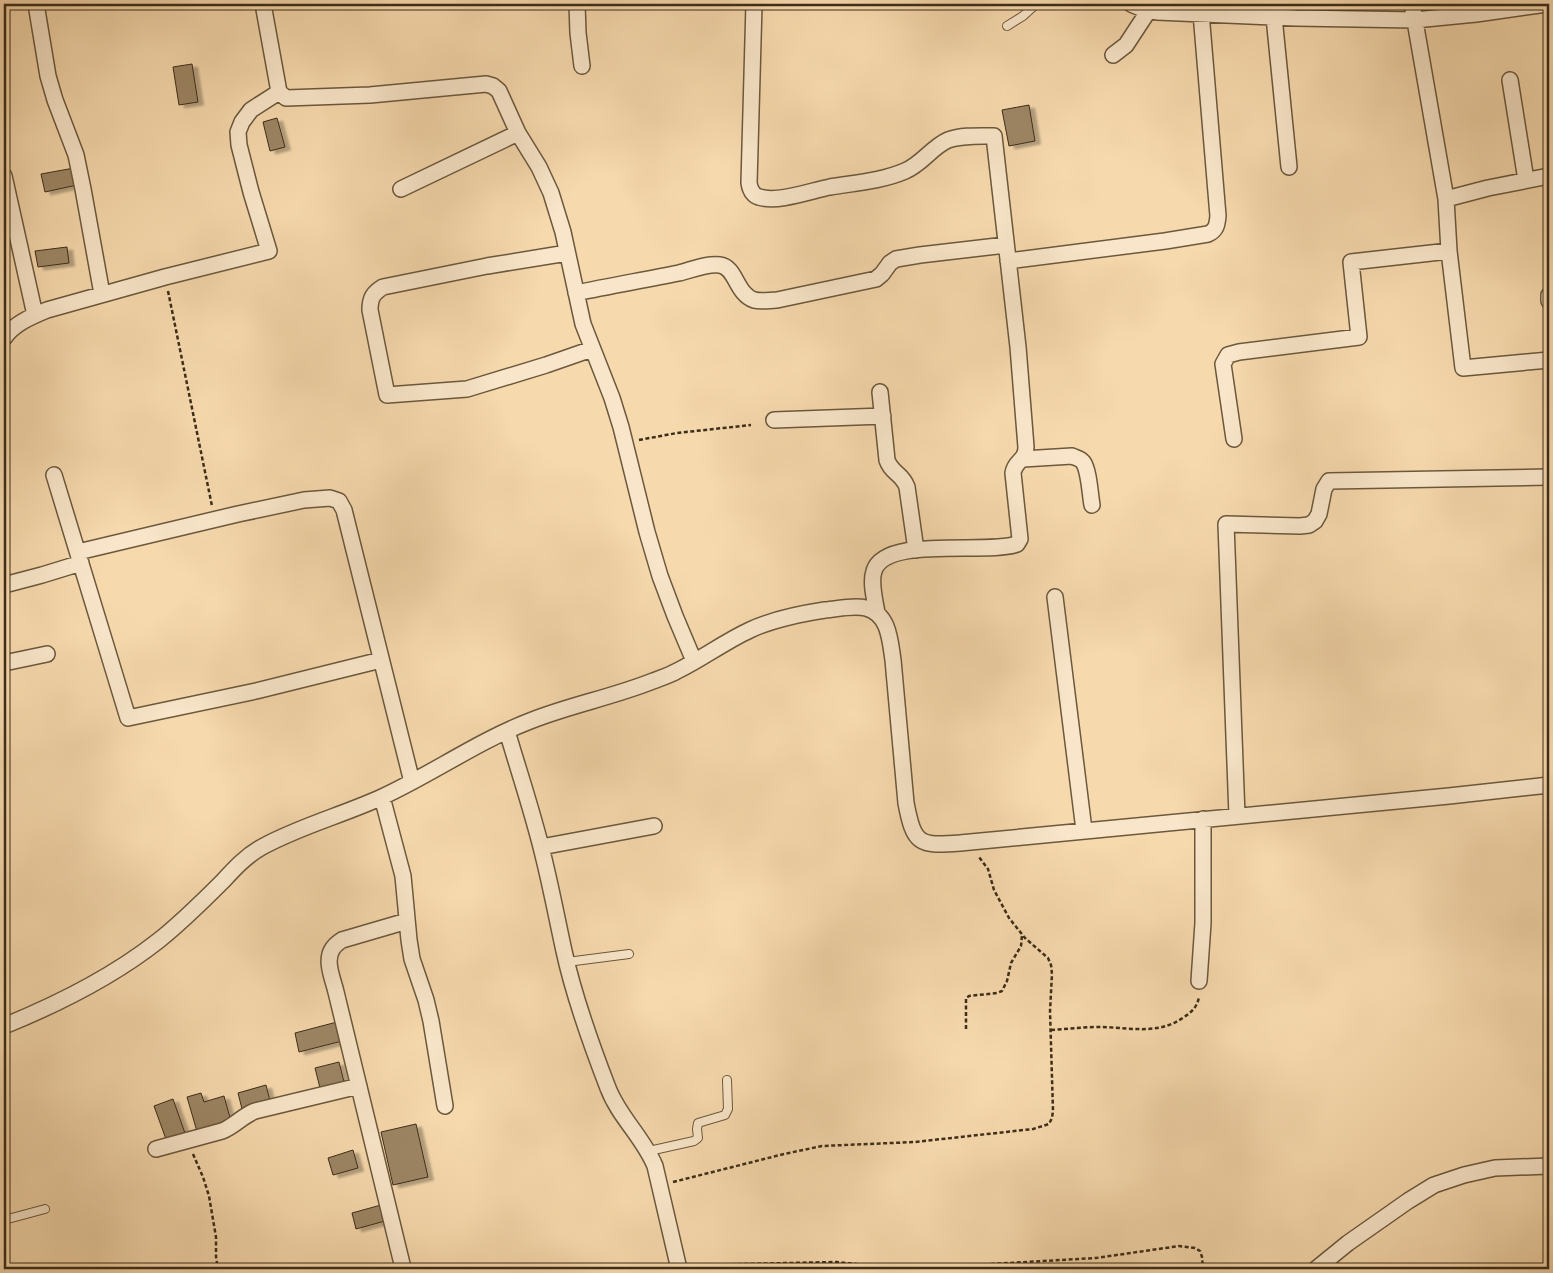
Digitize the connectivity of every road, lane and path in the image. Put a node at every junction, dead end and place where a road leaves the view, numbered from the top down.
1 (36, 4) edge
2 (263, 4) edge
3 (577, 4) edge
4 (754, 4) edge
5 (1036, 4) edge
6 (1131, 4) edge
7 (1412, 4) edge
8 (1547, 4) edge
9 (1201, 9) edge
10 (1149, 10) junction
11 (1274, 17) junction
12 (1415, 20) junction
13 (1006, 26) dead end
14 (1113, 55) dead end
15 (582, 66) dead end
16 (1510, 80) dead end
17 (279, 92) junction
18 (518, 133) junction
19 (1289, 167) dead end
20 (4, 176) edge
21 (1549, 176) edge
22 (1526, 180) junction
23 (401, 189) dead end
24 (1446, 199) junction
25 (1006, 245) junction
26 (1449, 251) junction
27 (568, 253) junction
28 (1008, 261) junction
29 (165, 277) junction
30 (576, 293) junction
31 (102, 294) junction
32 (1549, 295) edge
33 (1549, 301) edge
34 (35, 315) junction
35 (4, 338) edge
36 (592, 349) junction
37 (1549, 360) edge
38 (880, 392) dead end
39 (883, 416) junction
40 (774, 420) dead end
41 (751, 424) dead end
42 (1234, 439) dead end
43 (625, 442) junction
44 (1023, 459) junction
45 (54, 475) dead end
46 (1549, 477) edge
47 (1092, 505) dead end
48 (215, 520) junction
49 (916, 550) junction
50 (79, 558) junction
51 (4, 585) edge
52 (1055, 597) dead end
53 (877, 613) junction
54 (47, 654) dead end
55 (381, 660) junction
56 (694, 661) junction
57 (4, 663) edge
58 (507, 731) junction
59 (412, 782) junction
60 (1549, 785) edge
61 (382, 797) junction
62 (1237, 816) junction
63 (1203, 819) junction
64 (654, 826) dead end
65 (1084, 830) junction
66 (965, 843) junction
67 (541, 847) junction
68 (407, 921) junction
69 (1022, 935) junction
70 (629, 954) dead end
71 (567, 962) junction
72 (1199, 981) joint
73 (4, 1026) edge
74 (966, 1029) dead end
75 (1051, 1030) junction
76 (727, 1080) dead end
77 (359, 1086) junction
78 (445, 1106) dead end
79 (190, 1140) junction
80 (156, 1149) dead end
81 (649, 1151) junction
82 (1549, 1166) edge
83 (660, 1185) junction
84 (45, 1209) dead end
85 (4, 1220) edge
86 (678, 1267) edge
87 (403, 1268) dead end
88 (218, 1269) edge
89 (1203, 1269) edge
90 (1316, 1269) edge

1 - 31 street
2 - 17 street
3 - 15 street
4 - 25 street
5 - 13 lane
6 - 10 street
7 - 12 street
8 - 12 street
9 - 10 street
9 - 11 street
9 - 28 street
10 - 14 street
11 - 12 street
11 - 19 street
12 - 24 street
16 - 22 street
17 - 18 street
17 - 29 street
18 - 23 street
18 - 27 street
20 - 34 street
21 - 22 street
22 - 24 street
24 - 26 street
25 - 28 street
25 - 30 street
26 - 37 street
26 - 42 street
27 - 30 street
27 - 36 street
28 - 44 street
29 - 31 street
29 - 48 path
30 - 36 street
31 - 34 street
32 - 33 street
34 - 35 street
36 - 43 street
38 - 39 street
39 - 40 street
39 - 49 street
41 - 43 path
43 - 56 street
44 - 47 street
44 - 49 street
45 - 50 street
46 - 62 street
48 - 50 street
48 - 55 street
49 - 53 street
50 - 51 street
50 - 55 street
52 - 65 street
53 - 56 street
53 - 66 street
54 - 57 street
55 - 59 street
56 - 58 street
58 - 59 street
58 - 67 street
59 - 61 street
60 - 62 street
61 - 68 street
61 - 73 street
62 - 63 street
63 - 65 street
63 - 72 street
64 - 67 street
65 - 66 street
66 - 69 path
67 - 71 street
68 - 77 street
68 - 78 street
69 - 74 path
69 - 75 path
70 - 71 lane
71 - 81 street
72 - 75 path
75 - 83 path
76 - 81 lane
77 - 79 street
77 - 87 street
79 - 80 street
79 - 88 path
81 - 83 street
82 - 90 street
83 - 86 street
84 - 85 lane
86 - 89 path

